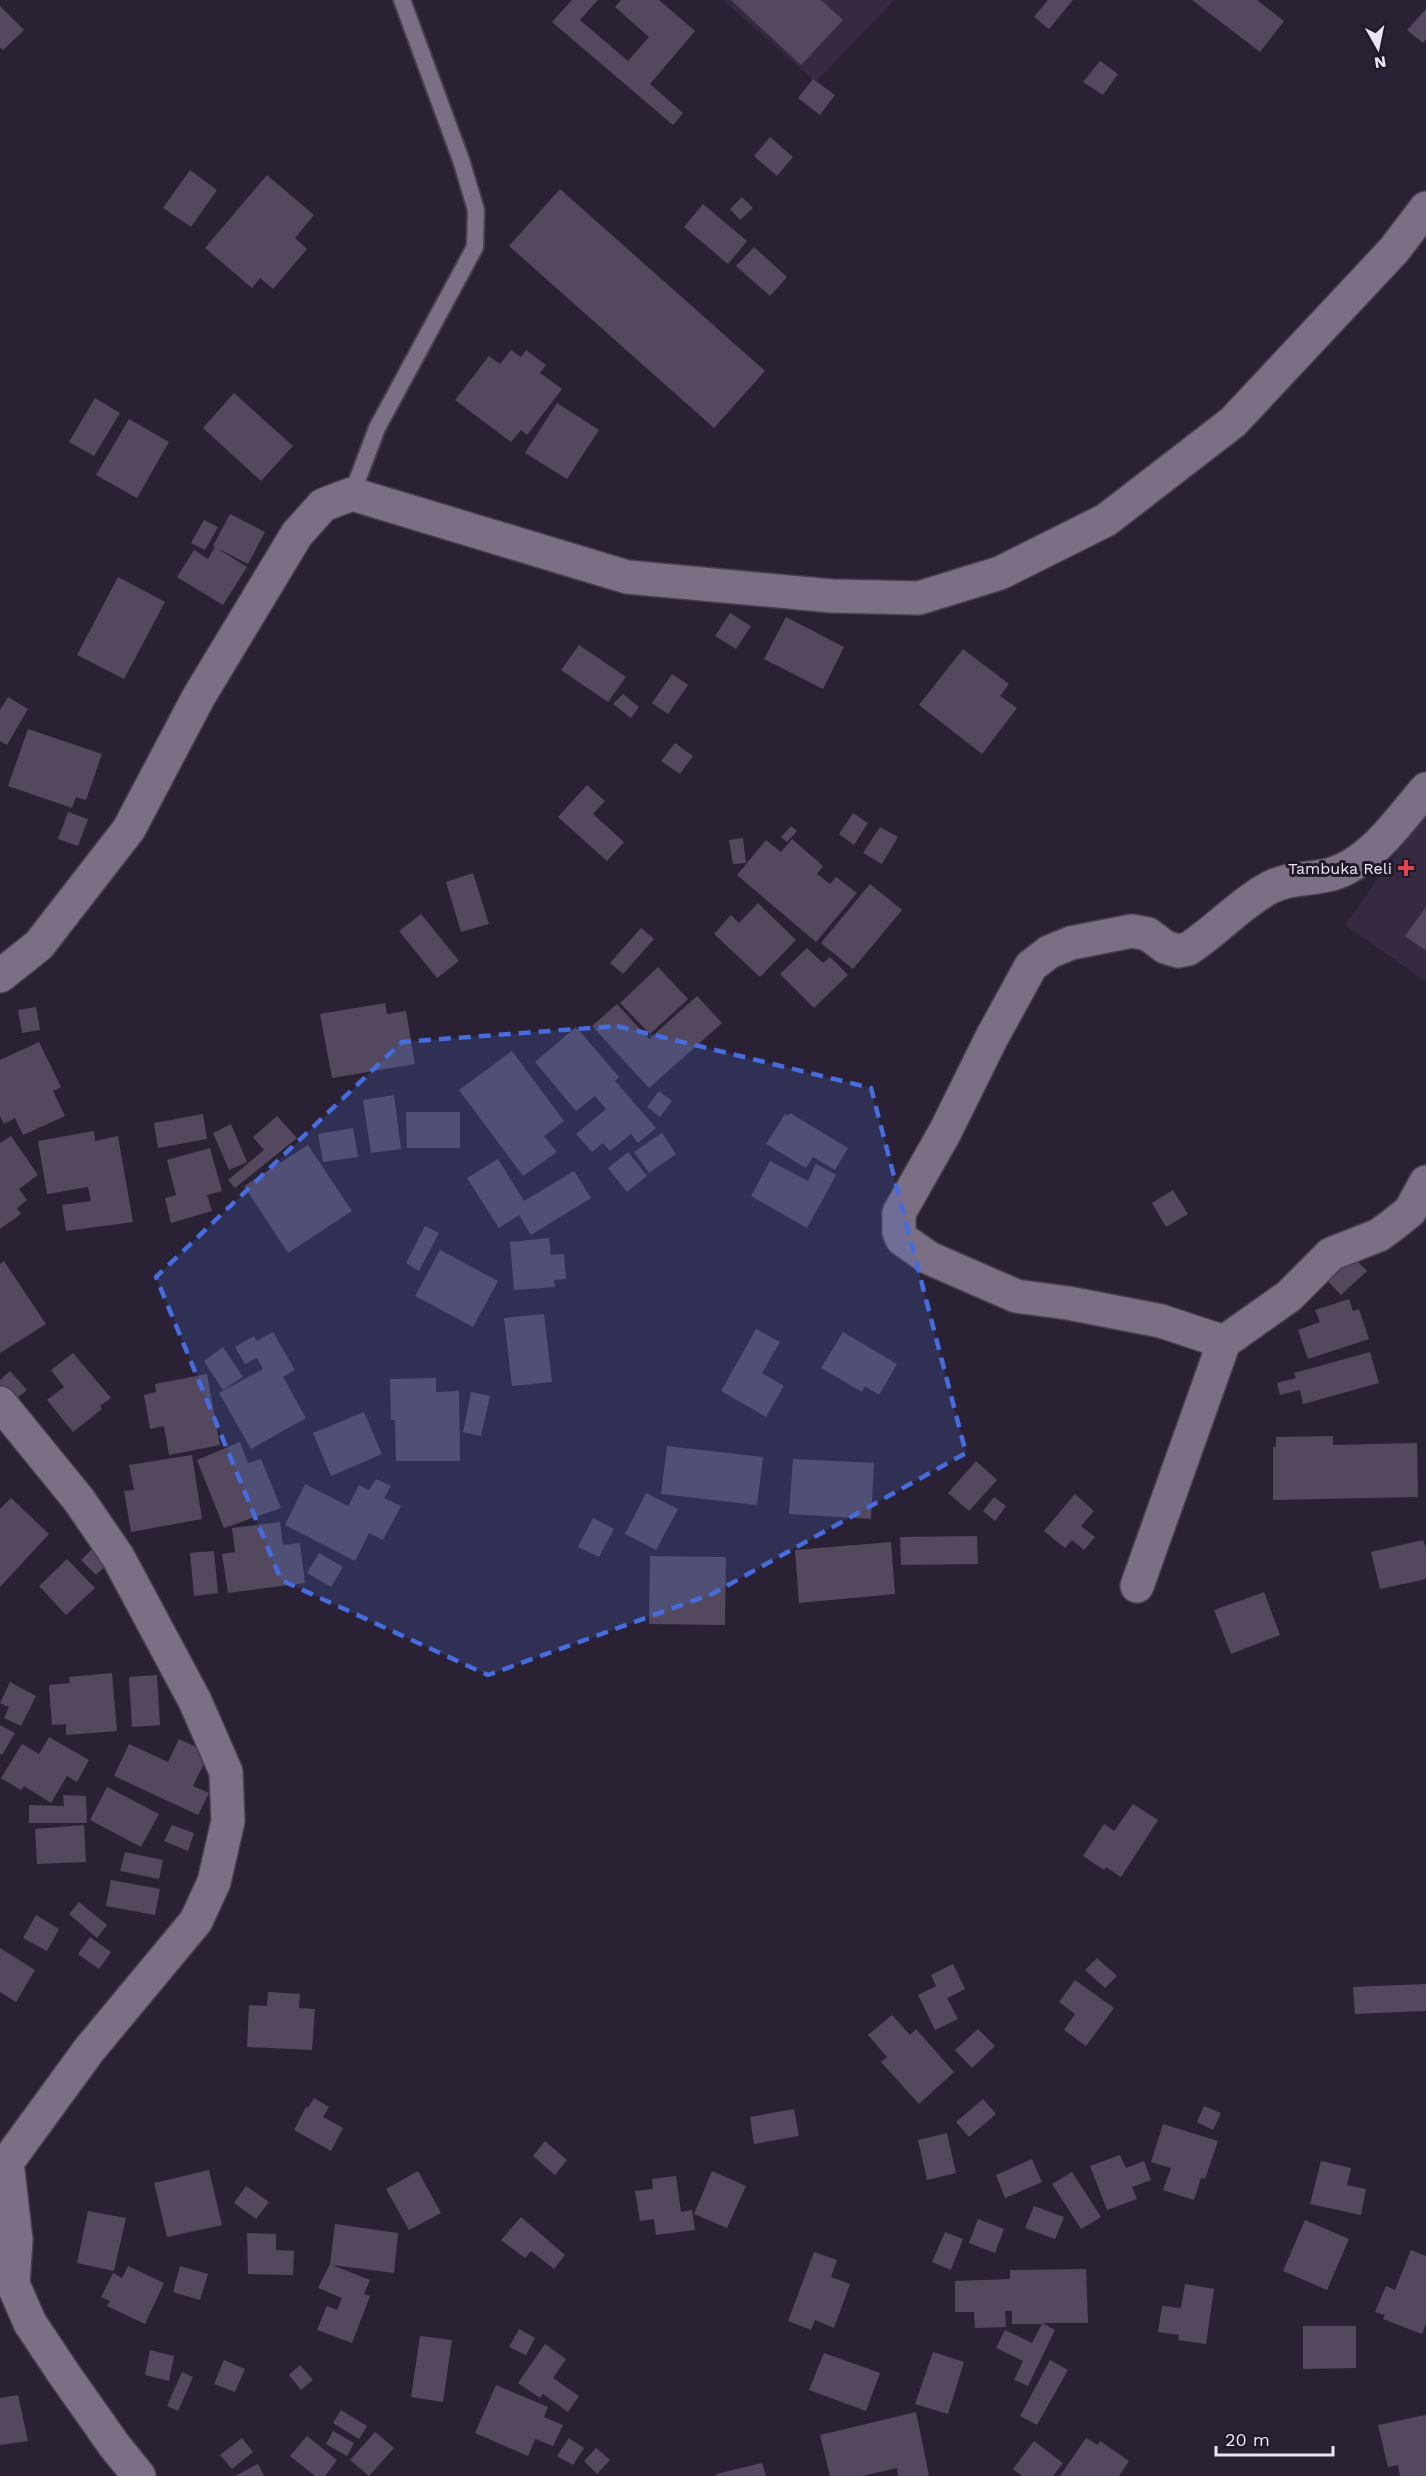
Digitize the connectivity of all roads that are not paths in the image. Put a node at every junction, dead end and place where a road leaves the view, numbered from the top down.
1 (402, 0) edge
2 (1426, 208) edge
3 (352, 494) junction
4 (1426, 789) edge
5 (0, 976) edge
6 (1426, 1182) edge
7 (1224, 1342) junction
8 (0, 1403) edge
9 (1137, 1586) dead end
10 (4, 2167) edge
11 (140, 2476) edge

1 - 3 lane
2 - 3 street
3 - 5 street
4 - 7 street
6 - 7 street
7 - 9 street
8 - 10 street
10 - 11 street

